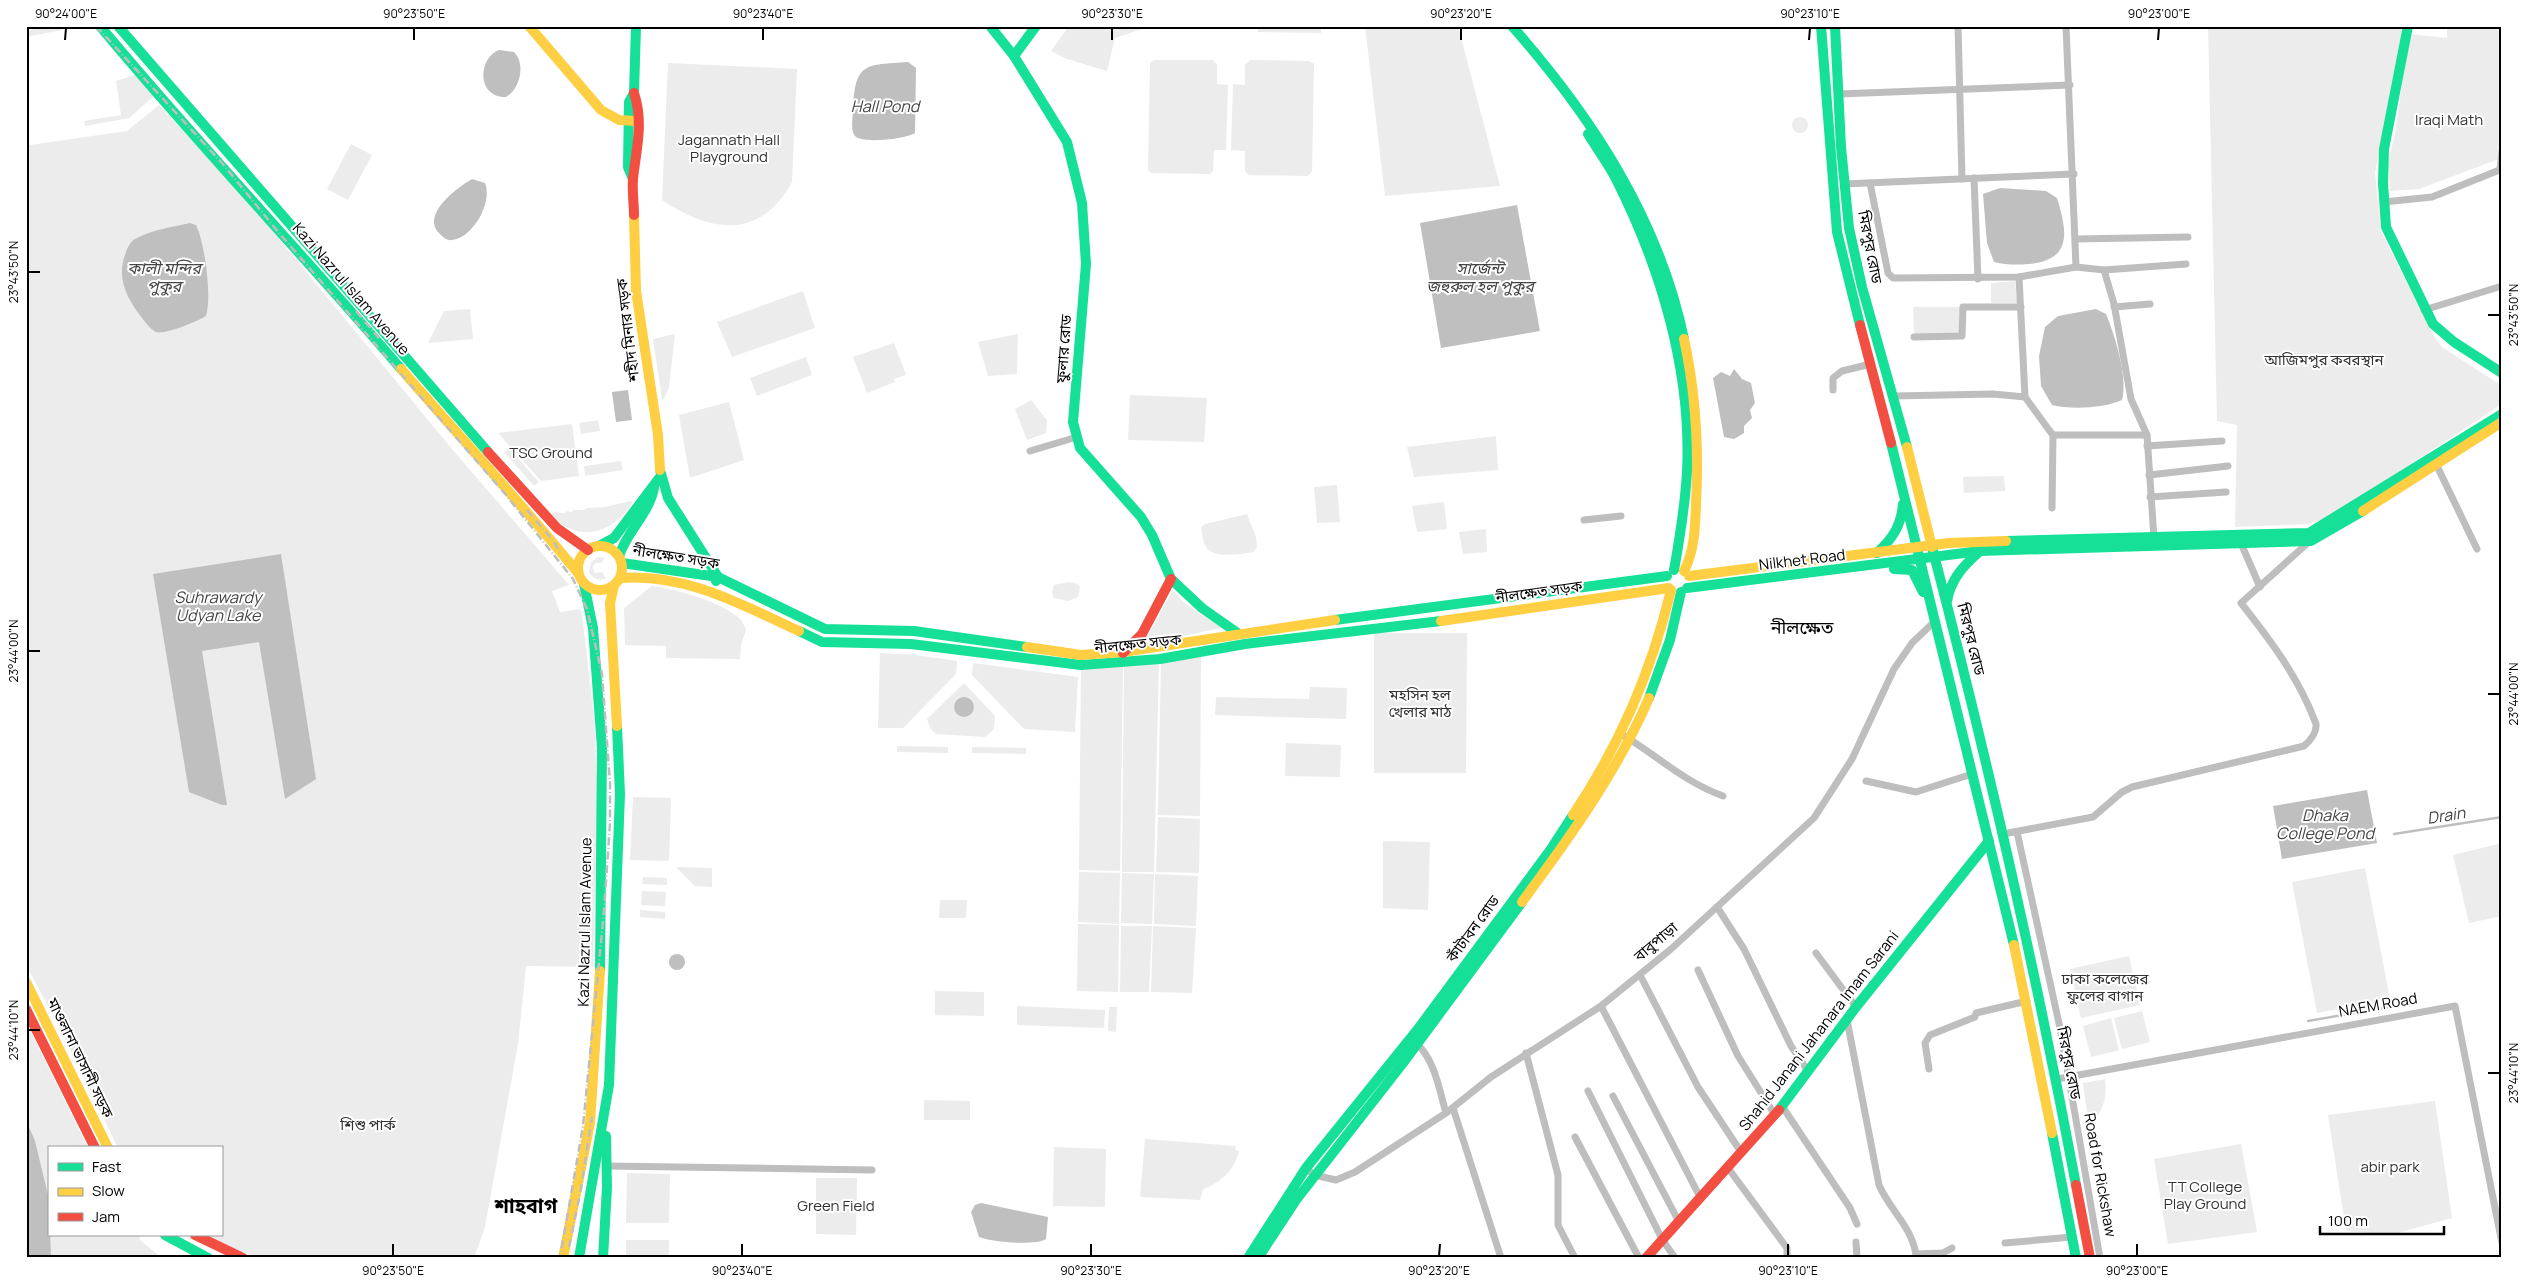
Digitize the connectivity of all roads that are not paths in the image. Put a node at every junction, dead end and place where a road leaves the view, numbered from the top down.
1 (100, 26) edge
2 (118, 26) edge
3 (529, 26) edge
4 (636, 26) edge
5 (990, 26) edge
6 (1036, 26) edge
7 (1504, 26) edge
8 (1512, 26) edge
9 (1821, 26) edge
10 (1835, 26) edge
11 (1958, 26) edge
12 (2066, 26) edge
13 (2408, 26) edge
14 (1014, 56) junction
15 (2070, 85) junction
16 (1959, 90) junction
17 (1839, 94) junction
18 (633, 121) junction
19 (2502, 152) edge
20 (2501, 169) edge
21 (2074, 174) junction
22 (1974, 178) junction
23 (1962, 179) junction
24 (1870, 183) junction
25 (1844, 184) junction
26 (2384, 202) junction
27 (285, 218) junction
28 (276, 226) junction
29 (2188, 237) dead end
30 (2076, 239) junction
31 (2186, 264) dead end
32 (2076, 267) junction
33 (2104, 270) junction
34 (2020, 277) junction
35 (1978, 279) junction
36 (337, 285) junction
37 (2502, 286) edge
38 (2150, 304) dead end
39 (2021, 307) junction
40 (2114, 307) junction
41 (2424, 310) junction
42 (1914, 337) dead end
43 (1871, 364) junction
44 (2502, 373) edge
45 (1833, 390) dead end
46 (1894, 396) junction
47 (2024, 397) junction
48 (2502, 414) edge
49 (2502, 422) edge
50 (2053, 435) junction
51 (2146, 435) junction
52 (1077, 437) junction
53 (2222, 441) dead end
54 (2147, 446) junction
55 (1030, 451) dead end
56 (2436, 464) junction
57 (2228, 466) dead end
58 (2149, 475) junction
59 (660, 477) junction
60 (654, 488) junction
61 (1904, 489) junction
62 (2226, 492) dead end
63 (2150, 497) junction
64 (538, 507) junction
65 (2052, 508) dead end
66 (530, 514) junction
67 (1621, 516) dead end
68 (1584, 520) dead end
69 (2154, 538) junction
70 (2240, 539) junction
71 (2311, 541) junction
72 (598, 546) junction
73 (1932, 547) junction
74 (1916, 548) junction
75 (2477, 549) dead end
76 (588, 550) junction
77 (1980, 551) junction
78 (1877, 553) junction
79 (1935, 557) junction
80 (620, 559) junction
81 (1920, 560) junction
82 (1837, 571) junction
83 (1679, 573) junction
84 (578, 574) junction
85 (718, 577) junction
86 (1171, 579) junction
87 (617, 582) junction
88 (584, 584) junction
89 (2260, 586) junction
90 (712, 590) junction
91 (1677, 590) junction
92 (1947, 604) junction
93 (1935, 620) junction
94 (1239, 633) junction
95 (966, 638) junction
96 (1241, 644) junction
97 (965, 651) junction
98 (1123, 652) junction
99 (1124, 663) junction
100 (1621, 734) junction
101 (1632, 740) junction
102 (1972, 774) junction
103 (1866, 781) dead end
104 (1723, 796) dead end
105 (2017, 832) junction
106 (2004, 834) junction
107 (1989, 841) junction
108 (1554, 851) junction
109 (1717, 907) junction
110 (1816, 953) dead end
111 (1698, 970) dead end
112 (1640, 975) junction
113 (26, 982) edge
114 (2027, 1001) junction
115 (1601, 1006) junction
116 (1856, 1007) junction
117 (26, 1009) edge
118 (1847, 1020) junction
119 (1414, 1041) junction
120 (1526, 1053) junction
121 (1929, 1069) dead end
122 (1808, 1071) junction
123 (2069, 1077) junction
124 (2057, 1079) junction
125 (2043, 1082) junction
126 (1588, 1091) dead end
127 (1613, 1096) dead end
128 (1782, 1106) junction
129 (1453, 1108) junction
130 (606, 1112) junction
131 (1446, 1113) junction
132 (1775, 1115) junction
133 (1575, 1137) dead end
134 (94, 1146) edge
135 (107, 1146) edge
136 (1741, 1152) junction
137 (607, 1166) junction
138 (1728, 1168) junction
139 (872, 1170) dead end
140 (1310, 1171) junction
141 (1701, 1199) junction
142 (1679, 1222) junction
143 (1857, 1224) dead end
144 (567, 1235) junction
145 (167, 1236) edge
146 (197, 1236) edge
147 (584, 1237) junction
148 (2072, 1237) junction
149 (1662, 1239) junction
150 (1856, 1242) dead end
151 (2502, 1242) edge
152 (2005, 1243) dead end
153 (1952, 1248) dead end
154 (1916, 1256) edge
155 (208, 1258) edge
156 (243, 1258) edge
157 (556, 1258) edge
158 (563, 1258) edge
159 (579, 1258) edge
160 (583, 1258) edge
161 (603, 1258) edge
162 (1248, 1258) edge
163 (1258, 1258) edge
164 (1501, 1258) edge
165 (1575, 1258) edge
166 (1639, 1258) edge
167 (1646, 1258) edge
168 (1674, 1258) edge
169 (1787, 1258) edge
170 (1857, 1258) edge
171 (2076, 1258) edge
172 (2090, 1258) edge
173 (2100, 1258) edge

1 - 28 main road, Kazi Nazrul Islam Avenue
2 - 27 main road, Kazi Nazrul Islam Avenue
3 - 18 main road
4 - 18 main road, শহীদ মিনার সড়ক
5 - 14 main road, ফুলার রোড
6 - 14 main road
7 - 83 main road
8 - 83 main road
9 - 43 main road, মিরপুর রোড
10 - 17 main road, মিরপুর রোড
11 - 16 street
12 - 15 street
13 - 26 main road
14 - 52 main road, ফুলার রোড
15 - 16 street
15 - 21 street
16 - 17 street
16 - 23 street
17 - 25 main road, মিরপুর রোড
18 - 59 main road, শহীদ মিনার সড়ক
19 - 20 street
20 - 26 street
21 - 22 street
21 - 30 street
22 - 23 street
22 - 35 street
23 - 24 street
24 - 25 street
24 - 35 street
25 - 46 main road, মিরপুর রোড
26 - 41 main road
27 - 28 main road
27 - 36 main road, Kazi Nazrul Islam Avenue
28 - 36 main road, Kazi Nazrul Islam Avenue
29 - 30 street
30 - 32 street
31 - 33 street
32 - 33 street
32 - 34 street
33 - 40 street
34 - 35 street
34 - 39 street
36 - 64 main road, Kazi Nazrul Islam Avenue
36 - 66 main road, Kazi Nazrul Islam Avenue
37 - 41 street
38 - 40 street
39 - 42 street
39 - 47 street
40 - 51 street
41 - 44 main road
43 - 45 street
43 - 61 main road, মিরপুর রোড
46 - 47 street
46 - 73 main road, মিরপুর রোড
47 - 50 street
48 - 70 main road
49 - 56 main road
50 - 51 street
50 - 65 street
51 - 54 street
52 - 55 street
52 - 86 main road, ফুলার রোড
53 - 54 street
54 - 58 street
56 - 71 main road
56 - 75 street
57 - 58 street
58 - 63 street
59 - 60 main road
59 - 85 main road, শহীদ মিনার সড়ক
60 - 72 main road
60 - 80 main road
61 - 74 main road, মিরপুর রোড
61 - 78 main road
62 - 63 street
63 - 69 street
64 - 66 main road
64 - 76 main road, Kazi Nazrul Islam Avenue
66 - 84 main road, Kazi Nazrul Islam Avenue
67 - 68 street
69 - 70 main road, নীলক্ষেত সড়ক
69 - 73 main road, নীলক্ষেত সড়ক
70 - 71 main road
70 - 77 main road, Nilkhet Road
70 - 89 street
71 - 89 street
72 - 76 main road
72 - 80 main road
73 - 74 main road, নীলক্ষেত সড়ক
73 - 79 main road, মিরপুর রোড
74 - 78 main road, নীলক্ষেত সড়ক
74 - 81 main road, মিরপুর রোড
76 - 84 main road
77 - 79 main road, Nilkhet Road
77 - 92 main road
78 - 83 main road, নীলক্ষেত সড়ক
79 - 81 main road, Nilkhet Road
79 - 92 main road, মিরপুর রোড
80 - 85 main road, নীলক্ষেত সড়ক
80 - 87 main road
81 - 82 main road, Nilkhet Road
81 - 93 main road, মিরপুর রোড
82 - 91 main road, Nilkhet Road
82 - 93 main road
83 - 91 main road
83 - 91 main road
83 - 94 main road, নীলক্ষেত সড়ক
84 - 88 main road
85 - 90 main road
85 - 95 main road, নীলক্ষেত সড়ক
86 - 94 main road, ফুলার রোড
86 - 98 main road
87 - 88 main road
87 - 90 main road, নীলক্ষেত সড়ক
87 - 130 main road, Kazi Nazrul Islam Avenue
88 - 144 main road, Kazi Nazrul Islam Avenue
89 - 105 street
90 - 97 main road, নীলক্ষেত সড়ক
91 - 96 main road, নীলক্ষেত সড়ক
91 - 100 main road, কাঁটাবন রোড
91 - 101 main road, কাঁটাবন রোড
92 - 106 main road, মিরপুর রোড
93 - 102 main road, মিরপুর রোড
93 - 109 street, বাবুপাড়া
94 - 96 main road
94 - 98 main road, নীলক্ষেত সড়ক
95 - 97 main road
95 - 98 main road, নীলক্ষেত সড়ক
96 - 99 main road, নীলক্ষেত সড়ক
97 - 99 main road, নীলক্ষেত সড়ক
98 - 99 main road
100 - 101 street
100 - 108 main road, কাঁটাবন রোড
101 - 104 street
101 - 108 main road, কাঁটাবন রোড
102 - 103 street
102 - 107 main road, মিরপুর রোড
105 - 106 street
105 - 123 street, Road for Rickshaw
106 - 124 main road, মিরপুর রোড
107 - 114 main road, মিরপুর রোড
107 - 116 main road, Shahid Janani Jahanara Imam Sarani
108 - 119 main road, কাঁটাবন রোড
109 - 112 street, বাবুপাড়া
109 - 122 street
110 - 116 street
111 - 132 street
112 - 115 street, বাবুপাড়া
112 - 136 street
113 - 135 main road, মাওলানা ভাসানী সড়ক
114 - 121 street
114 - 125 main road, মিরপুর রোড
115 - 120 street, বাবুপাড়া
115 - 141 street
116 - 118 main road, Shahid Janani Jahanara Imam Sarani
117 - 134 main road, মাওলানা ভাসানী সড়ক
118 - 122 main road, Shahid Janani Jahanara Imam Sarani
118 - 154 street
119 - 131 street
119 - 140 main road, কাঁটাবন রোড
120 - 129 street, বাবুপাড়া
120 - 165 street
122 - 128 main road, Shahid Janani Jahanara Imam Sarani
123 - 124 street
123 - 151 street, NAEM Road
123 - 173 street, Road for Rickshaw
124 - 125 main road
124 - 172 main road, মিরপুর রোড
125 - 148 main road, মিরপুর রোড
126 - 149 street
127 - 142 street
128 - 132 main road, Shahid Janani Jahanara Imam Sarani
128 - 143 street
129 - 131 street, বাবুপাড়া
129 - 164 street
130 - 137 main road
130 - 147 main road, Kazi Nazrul Islam Avenue
131 - 140 street, বাবুপাড়া
132 - 136 main road, Shahid Janani Jahanara Imam Sarani
133 - 166 street
136 - 138 main road, Shahid Janani Jahanara Imam Sarani
137 - 139 street
137 - 161 main road
138 - 141 main road, Shahid Janani Jahanara Imam Sarani
138 - 169 street
140 - 162 main road, কাঁটাবন রোড
140 - 163 main road, কাঁটাবন রোড
141 - 142 main road, Shahid Janani Jahanara Imam Sarani
142 - 149 main road, Shahid Janani Jahanara Imam Sarani
144 - 157 main road
144 - 158 main road, Kazi Nazrul Islam Avenue
145 - 155 main road
146 - 156 main road
147 - 159 main road, Kazi Nazrul Islam Avenue
147 - 160 main road
148 - 152 street
148 - 171 main road, মিরপুর রোড
149 - 167 main road, Shahid Janani Jahanara Imam Sarani
149 - 168 street
150 - 170 street
153 - 154 street

